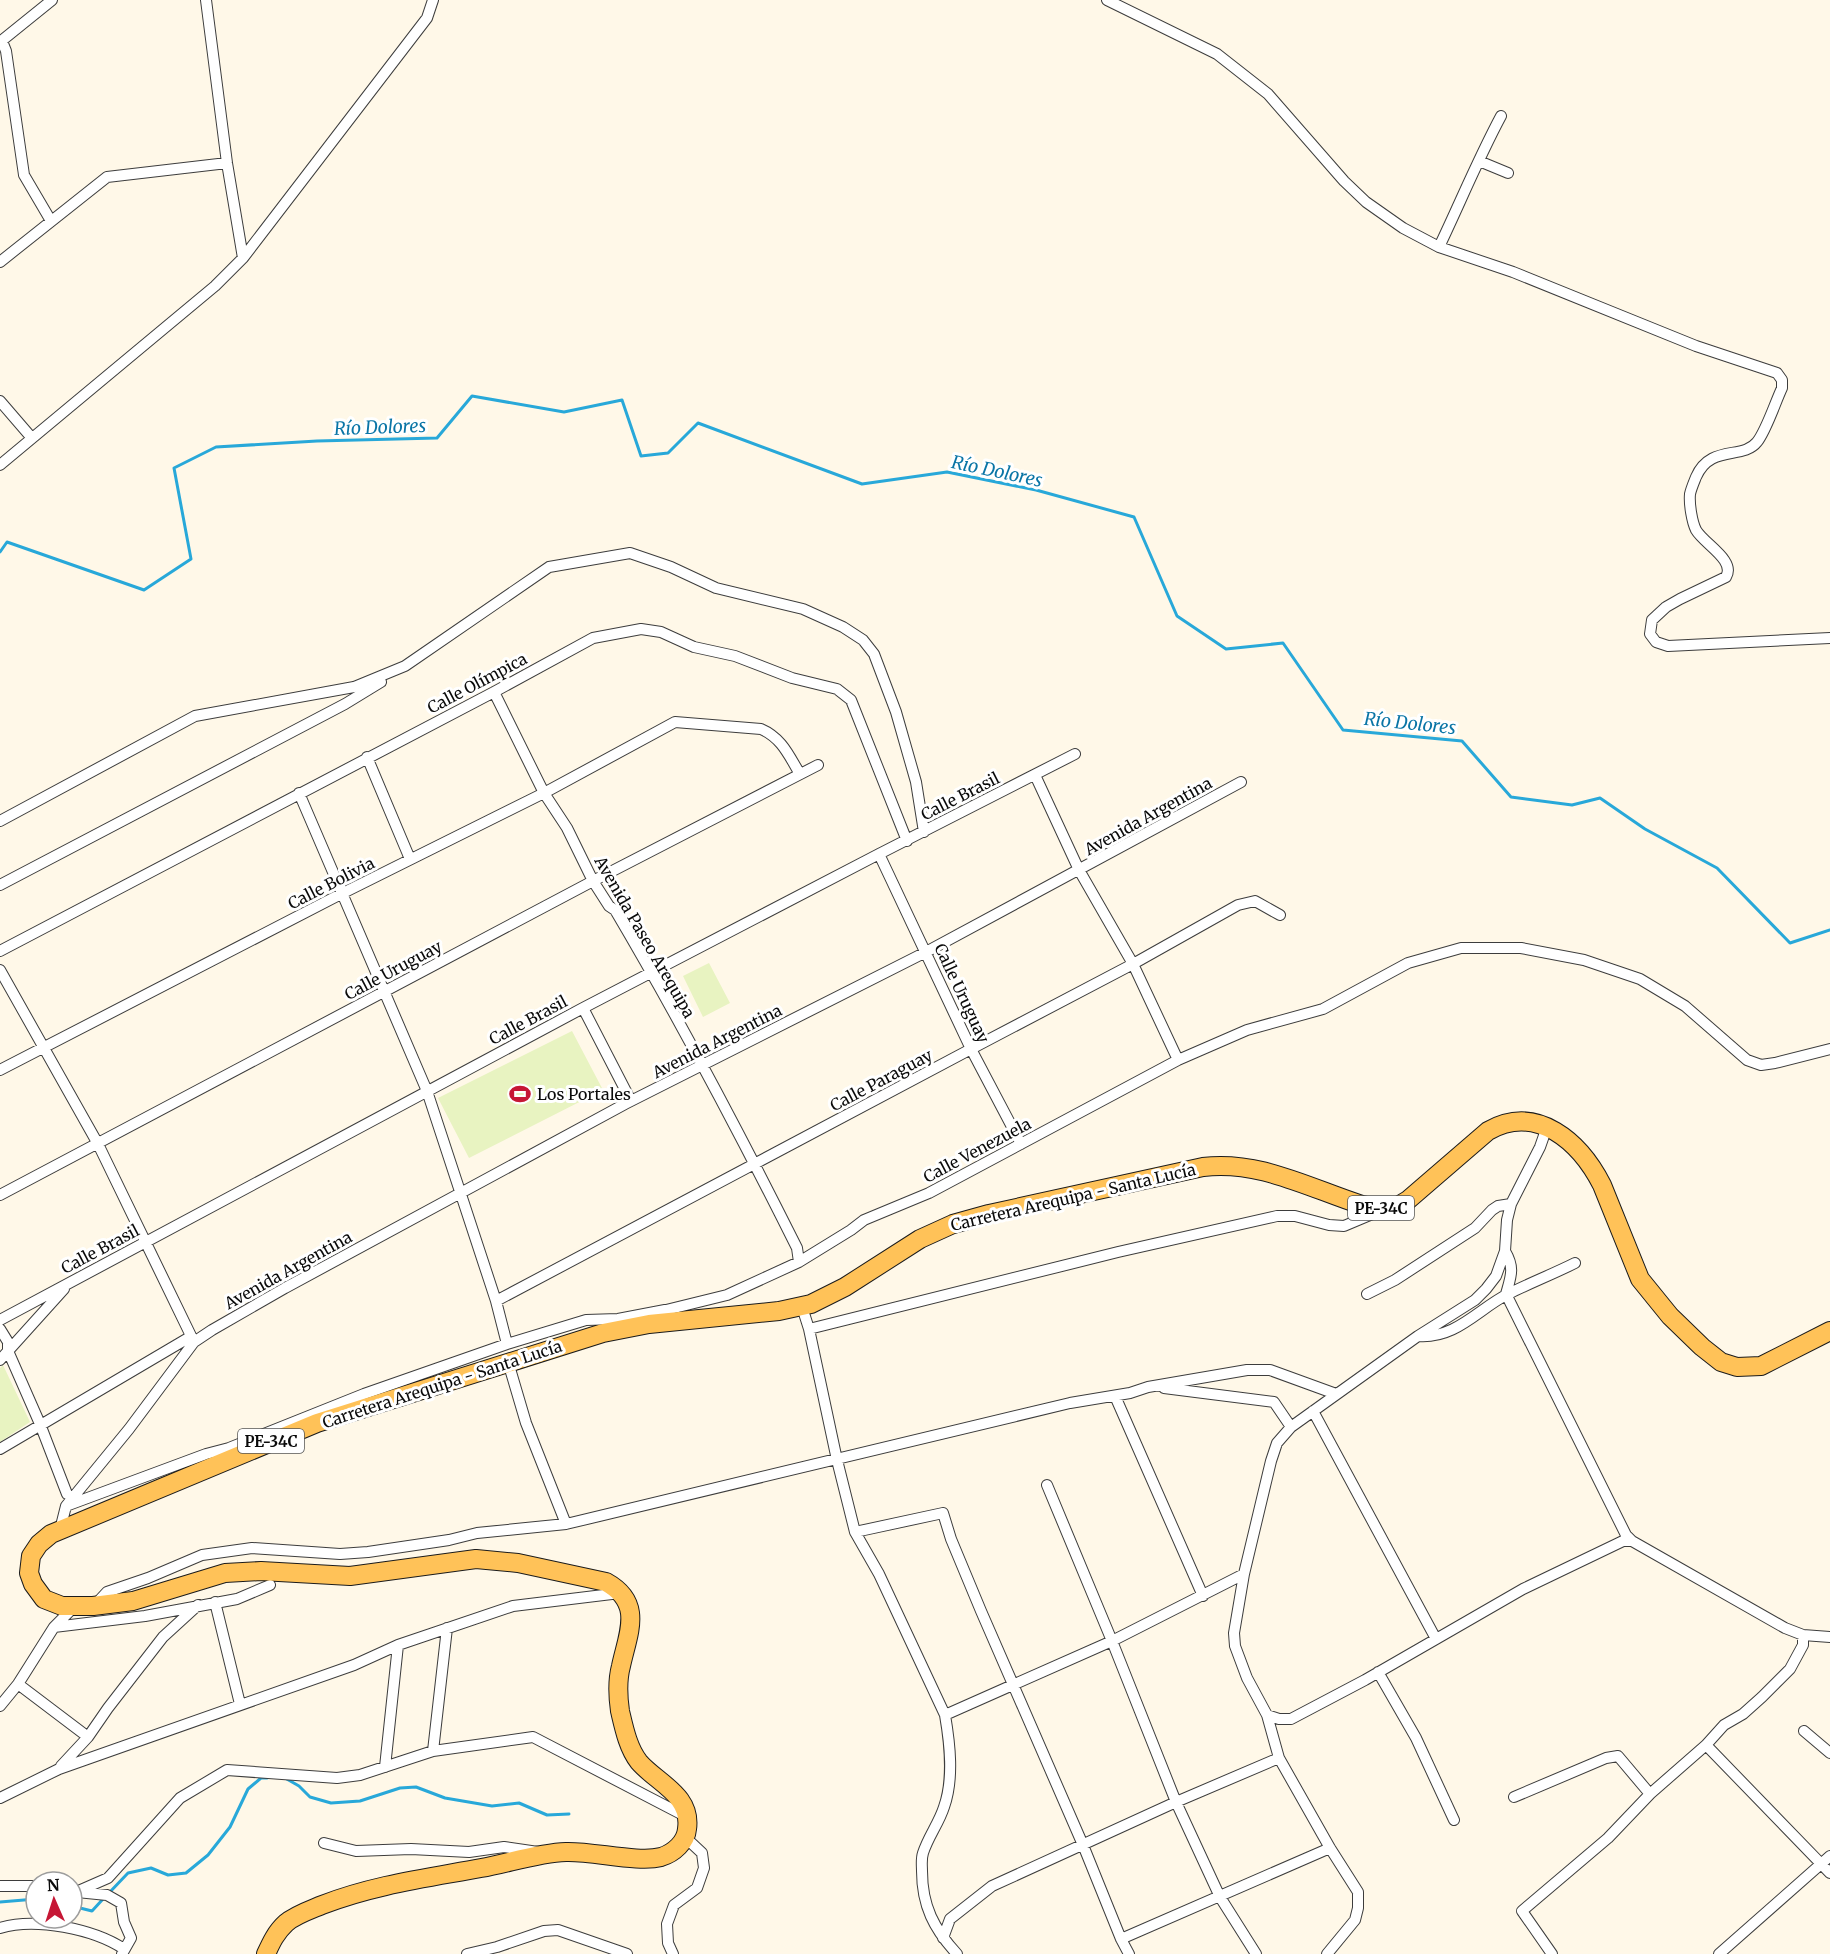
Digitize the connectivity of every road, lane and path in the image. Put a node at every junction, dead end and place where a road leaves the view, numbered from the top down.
1 (52, 0) edge
2 (206, 0) edge
3 (433, 0) edge
4 (1107, 0) edge
5 (1, 42) edge
6 (1501, 117) dead end
7 (1479, 161) junction
8 (227, 163) junction
9 (1508, 173) dead end
10 (51, 221) junction
11 (1439, 247) junction
12 (243, 258) junction
13 (0, 262) edge
14 (0, 401) edge
15 (31, 437) junction
16 (0, 465) edge
17 (1830, 638) edge
18 (405, 666) junction
19 (494, 692) junction
20 (1075, 754) dead end
21 (367, 757) junction
22 (818, 765) dead end
23 (800, 774) junction
24 (1035, 775) junction
25 (1241, 782) dead end
26 (299, 793) junction
27 (544, 793) junction
28 (0, 821) edge
29 (924, 832) junction
30 (907, 841) junction
31 (879, 854) junction
32 (410, 859) junction
33 (1079, 870) junction
34 (593, 880) junction
35 (0, 885) edge
36 (341, 894) junction
37 (1280, 915) dead end
38 (0, 951) edge
39 (926, 952) junction
40 (1133, 964) junction
41 (0, 970) edge
42 (652, 973) junction
43 (384, 992) junction
44 (583, 1008) junction
45 (42, 1048) junction
46 (971, 1048) junction
47 (1830, 1050) edge
48 (1178, 1060) junction
49 (701, 1066) junction
50 (0, 1070) edge
51 (427, 1091) junction
52 (631, 1101) junction
53 (1547, 1127) junction
54 (98, 1144) junction
55 (1021, 1144) junction
56 (755, 1164) junction
57 (459, 1193) junction
58 (0, 1195) edge
59 (1510, 1204) junction
60 (1384, 1209) junction
61 (145, 1242) junction
62 (1505, 1251) junction
63 (798, 1262) junction
64 (1575, 1263) dead end
65 (69, 1283) junction
66 (1367, 1294) dead end
67 (1506, 1294) junction
68 (496, 1301) junction
69 (802, 1307) junction
70 (666, 1310) junction
71 (0, 1320) edge
72 (649, 1324) junction
73 (0, 1329) edge
74 (809, 1329) junction
75 (1830, 1331) edge
76 (1418, 1336) junction
77 (192, 1340) junction
78 (8, 1351) junction
79 (507, 1353) junction
80 (0, 1360) edge
81 (1148, 1387) junction
82 (1336, 1394) junction
83 (1114, 1396) junction
84 (1313, 1411) junction
85 (40, 1424) junction
86 (1291, 1427) junction
87 (0, 1449) edge
88 (837, 1460) junction
89 (1047, 1485) dead end
90 (67, 1494) dead end
91 (66, 1506) junction
92 (566, 1524) junction
93 (60, 1530) junction
94 (855, 1533) junction
95 (1632, 1541) junction
96 (1244, 1574) junction
97 (270, 1585) dead end
98 (621, 1593) junction
99 (1203, 1596) junction
100 (215, 1602) junction
101 (198, 1605) junction
102 (93, 1606) junction
103 (74, 1607) junction
104 (54, 1627) junction
105 (447, 1628) junction
106 (1803, 1635) junction
107 (1830, 1637) edge
108 (1436, 1639) junction
109 (1112, 1641) junction
110 (398, 1644) junction
111 (1378, 1672) junction
112 (18, 1684) junction
113 (1014, 1684) junction
114 (240, 1704) junction
115 (0, 1706) edge
116 (945, 1715) junction
117 (1267, 1715) junction
118 (1804, 1731) dead end
119 (88, 1737) junction
120 (1707, 1745) junction
121 (433, 1751) junction
122 (1830, 1753) edge
123 (1279, 1758) junction
124 (385, 1767) junction
125 (58, 1769) junction
126 (1650, 1794) junction
127 (1514, 1797) dead end
128 (0, 1798) edge
129 (1176, 1802) junction
130 (687, 1817) junction
131 (1454, 1820) dead end
132 (686, 1838) junction
133 (324, 1843) dead end
134 (1083, 1845) junction
135 (1330, 1848) junction
136 (550, 1854) junction
137 (1827, 1864) edge
138 (0, 1886) edge
139 (24, 1886) edge
140 (84, 1887) edge
141 (84, 1892) edge
142 (1220, 1897) junction
143 (0, 1928) edge
144 (943, 1938) junction
145 (1121, 1939) junction
146 (123, 1952) edge
147 (266, 1954) edge
148 (467, 1954) edge
149 (627, 1954) edge
150 (673, 1954) edge
151 (957, 1954) edge
152 (1129, 1954) edge
153 (1256, 1954) edge
154 (1327, 1954) edge
155 (1552, 1954) edge
156 (1719, 1954) edge

1 - 5 street
2 - 8 street
3 - 12 street
4 - 11 street
5 - 10 street
6 - 7 street
7 - 9 street
7 - 11 street
8 - 10 street
8 - 12 street
10 - 13 street
11 - 17 street
12 - 15 street
14 - 15 street
15 - 16 street
18 - 28 street
18 - 29 street
18 - 35 street
19 - 21 street, Calle Olímpica
19 - 27 street, Avenida Paseo Arequipa
19 - 30 street, Calle Olímpica
20 - 24 street, Calle Brasil
21 - 26 street, Calle Olímpica
21 - 32 street
22 - 23 street, Calle Uruguay
23 - 27 street, Calle Bolivia
23 - 34 street, Calle Uruguay
24 - 29 street, Calle Brasil
24 - 33 street
25 - 33 street, Avenida Argentina
26 - 36 street
26 - 38 street, Calle Olímpica
27 - 32 street, Calle Bolivia
27 - 34 street, Avenida Paseo Arequipa
29 - 30 street, Calle Brasil
30 - 31 street, Calle Brasil
31 - 39 street, Calle Uruguay
31 - 42 street, Calle Brasil
32 - 36 street, Calle Bolivia
33 - 39 street, Avenida Argentina
33 - 40 street
34 - 42 street, Avenida Paseo Arequipa
34 - 43 street, Calle Uruguay
36 - 43 street
36 - 45 street, Calle Bolivia
37 - 40 street, Calle Paraguay
39 - 46 street, Calle Uruguay
39 - 49 street, Avenida Argentina
40 - 46 street, Calle Paraguay
40 - 48 street
41 - 45 street
42 - 44 street, Calle Brasil
42 - 49 street, Avenida Paseo Arequipa
43 - 51 street
43 - 54 street, Calle Uruguay
44 - 51 street, Calle Brasil
44 - 52 street
45 - 50 street, Calle Bolivia
45 - 54 street
46 - 55 street, Calle Uruguay
46 - 56 street, Calle Paraguay
47 - 48 street, Calle Venezuela
48 - 55 street, Calle Venezuela
49 - 52 street, Avenida Argentina
49 - 56 street, Avenida Paseo Arequipa
51 - 57 street
51 - 61 street, Calle Brasil
52 - 57 street, Avenida Argentina
53 - 59 street
53 - 60 main road, PE-34C
53 - 75 main road, PE-34C
54 - 58 street, Calle Uruguay
54 - 61 street
55 - 63 street, Calle Venezuela
56 - 63 street, Avenida Paseo Arequipa
56 - 68 street, Calle Paraguay
57 - 68 street
57 - 77 street, Avenida Argentina
59 - 62 street
59 - 66 street
60 - 69 main road, Carretera Arequipa - Santa Lucía / PE-34C
60 - 74 street
61 - 65 street, Calle Brasil
61 - 77 street
62 - 67 street
62 - 76 street
63 - 70 street, Calle Venezuela
64 - 67 street
65 - 71 street, Calle Brasil
65 - 78 street
67 - 76 street
67 - 95 street
68 - 79 street
69 - 72 main road, Carretera Arequipa - Santa Lucía / PE-34C
69 - 74 street
70 - 72 street, Calle Venezuela
70 - 79 street
72 - 79 main road, Carretera Arequipa - Santa Lucía / PE-34C
73 - 78 street
74 - 88 street
76 - 82 street
77 - 85 street
77 - 91 street, Avenida Argentina
78 - 80 street
78 - 85 street
79 - 91 street
79 - 92 street
79 - 93 main road, Carretera Arequipa - Santa Lucía / PE-34C
81 - 82 street
81 - 83 street
81 - 86 street
82 - 84 street
83 - 88 street
83 - 99 street
84 - 86 street
84 - 108 street
85 - 87 street
85 - 90 street
86 - 96 street
88 - 92 street
88 - 94 street
89 - 109 street
91 - 93 street, Avenida Argentina
92 - 102 street
93 - 103 main road, Carretera Arequipa - Santa Lucía / PE-34C
94 - 113 street
94 - 116 street
95 - 106 street
95 - 108 street
96 - 99 street
96 - 117 street
97 - 100 street
98 - 102 main road, Carretera Arequipa - Santa Lucía / PE-34C
98 - 105 street
98 - 130 main road
99 - 109 street
100 - 101 street
100 - 114 street
101 - 104 street
101 - 119 street
102 - 103 main road, Carretera Arequipa - Santa Lucía / PE-34C
103 - 104 street
104 - 112 street
105 - 110 street
105 - 121 street
106 - 107 street
106 - 120 street
108 - 111 street
109 - 113 street
109 - 129 street
110 - 114 street
110 - 124 street
111 - 117 street
111 - 131 street
112 - 115 street
112 - 119 street
113 - 116 street
113 - 134 street
114 - 125 street
116 - 144 street
117 - 123 street
118 - 122 street
119 - 125 street
120 - 126 street
120 - 137 street
121 - 124 street
121 - 130 street
123 - 129 street
123 - 135 street
124 - 140 street
125 - 128 street
126 - 127 street
126 - 155 street
129 - 134 street
129 - 142 street
130 - 132 main road
132 - 136 main road
132 - 150 street
133 - 136 street
134 - 144 street
134 - 145 street
135 - 142 street
135 - 154 street
136 - 147 main road
137 - 156 street
138 - 139 street
141 - 146 street
142 - 145 street
142 - 153 street
143 - 146 street
144 - 151 street
145 - 152 street
148 - 149 street

